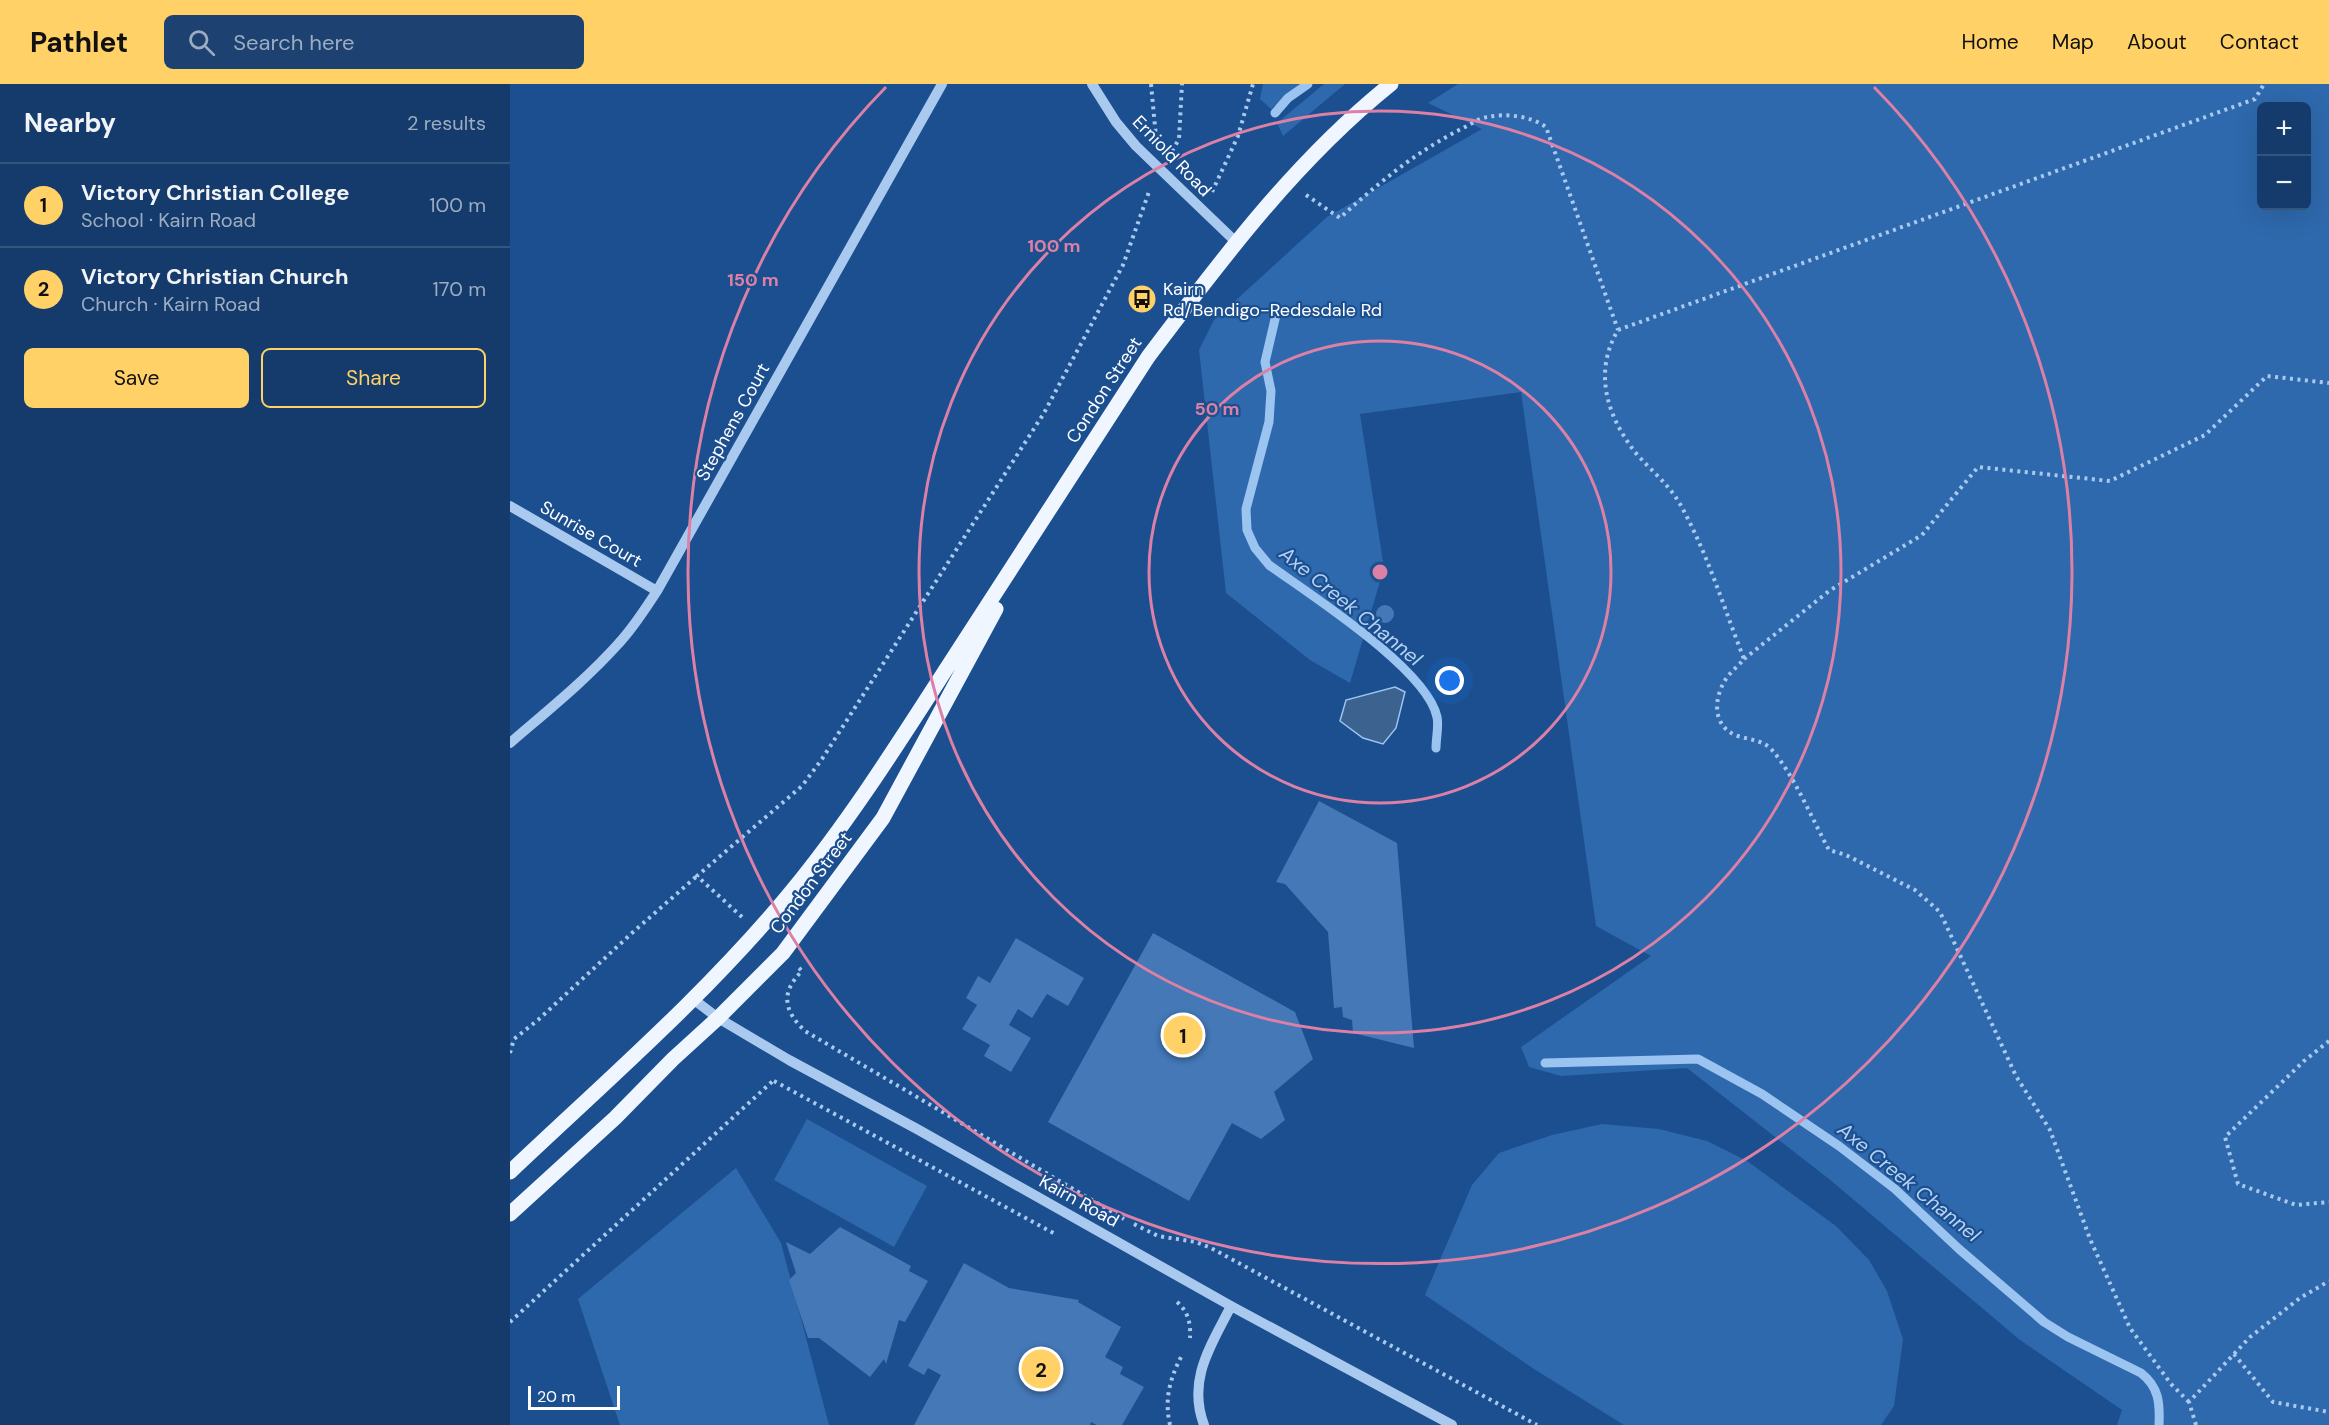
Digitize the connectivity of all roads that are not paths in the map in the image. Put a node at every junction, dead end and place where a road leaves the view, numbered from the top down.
1 (942, 84) edge
2 (1092, 84) edge
3 (1391, 84) edge
4 (1237, 243) junction
5 (510, 506) edge
6 (1052, 506) junction
7 (657, 591) junction
8 (510, 743) edge
9 (693, 999) junction
10 (718, 1018) junction
11 (510, 1172) edge
12 (510, 1214) edge
13 (1231, 1306) junction
14 (1204, 1425) edge
15 (1452, 1425) edge

1 - 7 street, Stephens Court
2 - 4 street, Erniold Road
3 - 4 main road, Condon Street
4 - 6 main road, Condon Street
5 - 7 street, Sunrise Court
6 - 9 main road, Condon Street
6 - 10 main road, Condon Street
7 - 8 street, Stephens Court
9 - 10 street, Kairn Road
9 - 11 main road, Condon Street
10 - 12 main road, Condon Street
10 - 13 street, Kairn Road
13 - 14 street
13 - 15 street, Kairn Road

